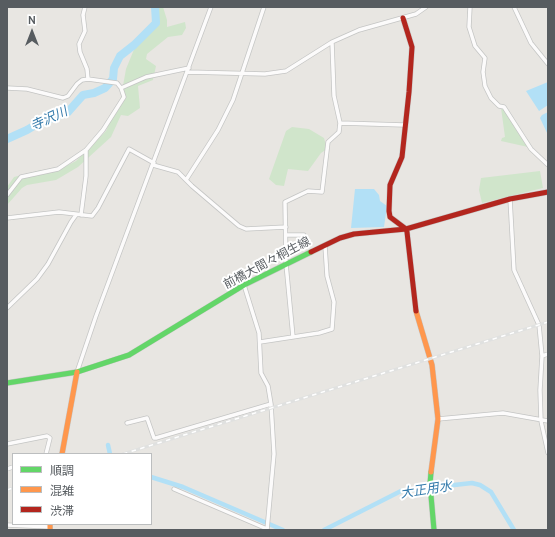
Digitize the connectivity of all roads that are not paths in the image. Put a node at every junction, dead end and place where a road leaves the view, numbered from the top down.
1 (85, 7) edge
2 (211, 7) edge
3 (264, 7) edge
4 (426, 7) edge
5 (470, 7) edge
6 (514, 7) edge
7 (403, 18) junction
8 (332, 42) junction
9 (548, 64) edge
10 (188, 70) junction
11 (243, 74) junction
12 (88, 79) junction
13 (7, 88) edge
14 (121, 88) junction
15 (340, 123) junction
16 (404, 125) junction
17 (86, 150) junction
18 (154, 164) junction
19 (548, 165) edge
20 (186, 180) junction
21 (548, 192) edge
22 (7, 195) edge
23 (510, 199) junction
24 (76, 215) junction
25 (81, 215) junction
26 (7, 218) edge
27 (286, 228) junction
28 (406, 228) junction
29 (286, 235) junction
30 (304, 235) dead end
31 (324, 244) junction
32 (286, 264) junction
33 (244, 284) junction
34 (7, 308) edge
35 (293, 337) junction
36 (260, 342) junction
37 (548, 354) edge
38 (542, 356) junction
39 (77, 372) junction
40 (7, 383) edge
41 (271, 404) junction
42 (438, 418) junction
43 (542, 421) junction
44 (548, 421) edge
45 (127, 423) dead end
46 (7, 444) edge
47 (46, 453) edge
48 (62, 453) edge
49 (548, 453) edge
50 (174, 489) dead end
51 (7, 526) edge
52 (50, 527) edge
53 (267, 529) edge
54 (434, 530) edge

1 - 12 street
2 - 10 street
3 - 11 street
4 - 7 street
5 - 19 street
6 - 9 street
7 - 8 street
7 - 16 street
8 - 11 street
8 - 15 street
10 - 11 street
10 - 14 street
10 - 18 street
11 - 20 street
12 - 13 street
12 - 14 street
14 - 17 street
15 - 16 street
15 - 27 street
16 - 28 street
17 - 22 street
17 - 25 street
18 - 20 street
18 - 25 street
18 - 39 street
20 - 27 street
21 - 23 street, 前橋大間々桐生線
23 - 28 street, 前橋大間々桐生線
23 - 38 street
24 - 25 street
24 - 26 street
24 - 34 street
27 - 29 street
28 - 31 street, 前橋大間々桐生線
28 - 42 street
29 - 30 street
29 - 32 street
31 - 32 street, 前橋大間々桐生線
31 - 35 street
32 - 33 street, 前橋大間々桐生線
32 - 35 street
33 - 36 street
33 - 39 street, 前橋大間々桐生線
35 - 36 street
36 - 41 street
37 - 38 street
38 - 43 street
39 - 40 street, 前橋大間々桐生線
39 - 48 street
41 - 45 street
41 - 53 street
42 - 43 street
42 - 54 street
43 - 44 street
43 - 49 street
46 - 47 street
50 - 53 street
51 - 52 street

